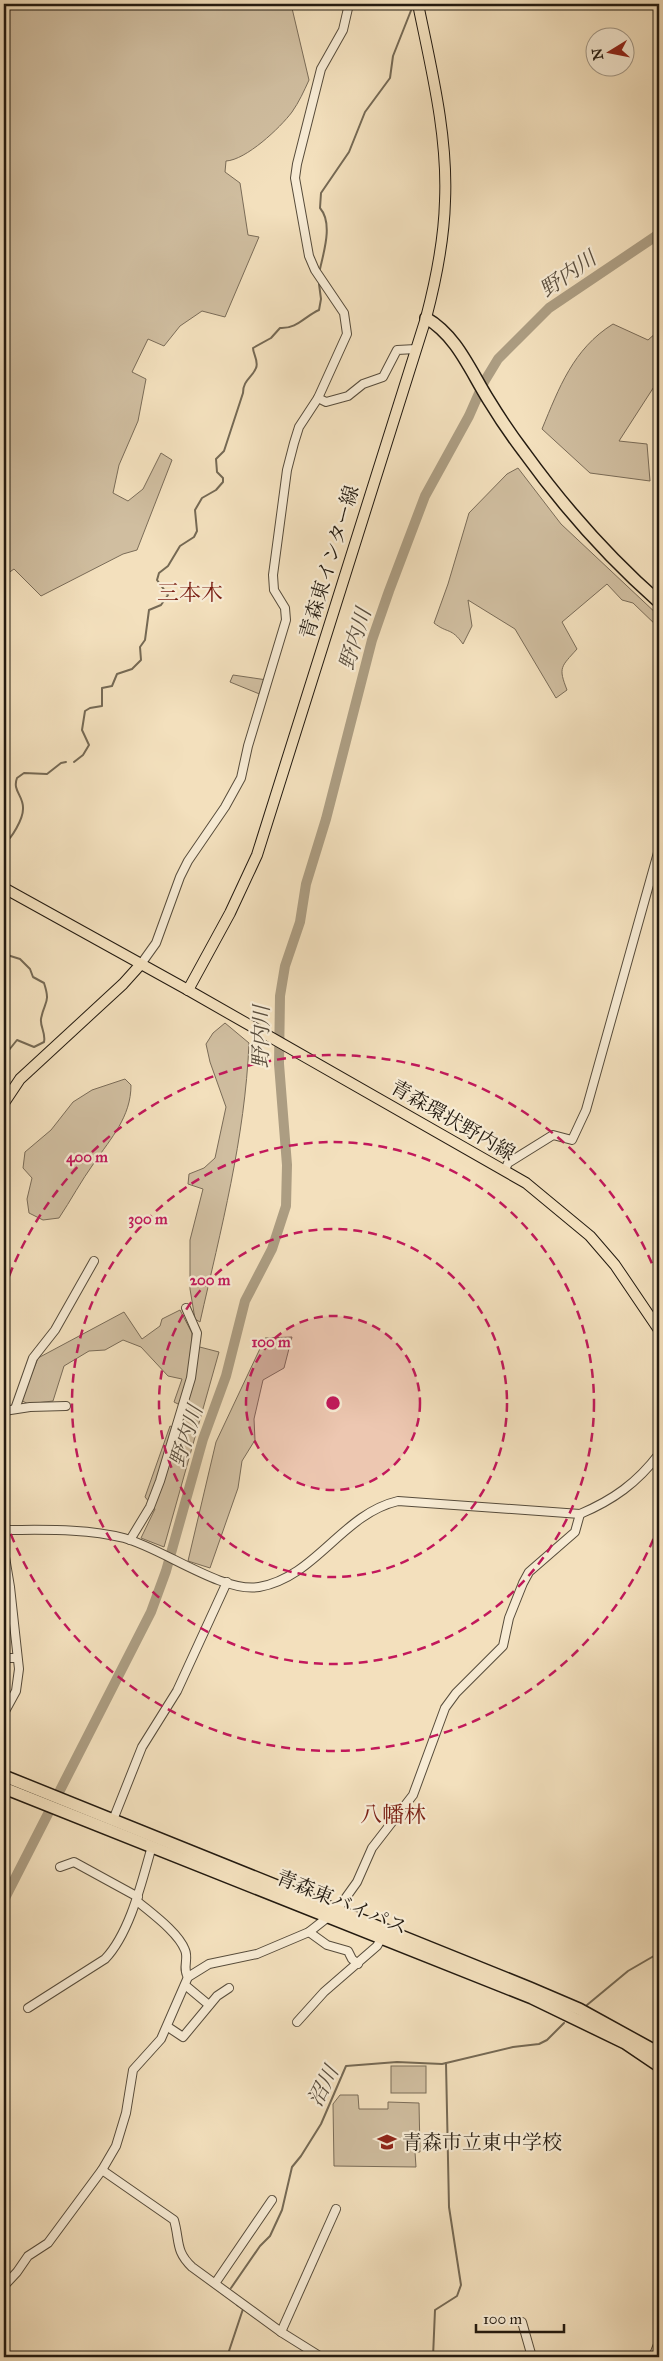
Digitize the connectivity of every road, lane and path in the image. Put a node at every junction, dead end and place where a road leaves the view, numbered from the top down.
1 (348, 4) edge
2 (418, 4) edge
3 (426, 318) junction
4 (416, 349) junction
5 (318, 398) junction
6 (659, 602) edge
7 (659, 849) edge
8 (4, 888) edge
9 (141, 964) junction
10 (188, 990) junction
11 (4, 1103) edge
12 (505, 1170) junction
13 (94, 1261) dead end
14 (186, 1308) dead end
15 (659, 1330) edge
16 (66, 1406) dead end
17 (15, 1408) junction
18 (4, 1411) edge
19 (659, 1454) edge
20 (580, 1514) junction
21 (4, 1530) edge
22 (130, 1540) junction
23 (4, 1551) edge
24 (226, 1582) junction
25 (4, 1658) edge
26 (17, 1658) junction
27 (4, 1713) edge
28 (4, 1776) edge
29 (4, 1788) edge
30 (95, 1818) junction
31 (113, 1820) junction
32 (152, 1846) junction
33 (60, 1867) dead end
34 (137, 1899) junction
35 (332, 1913) junction
36 (309, 1932) junction
37 (381, 1939) junction
38 (358, 1964) junction
39 (188, 1977) junction
40 (185, 1985) junction
41 (228, 1988) dead end
42 (209, 2005) junction
43 (28, 2008) dead end
44 (297, 2022) dead end
45 (168, 2028) junction
46 (659, 2053) edge
47 (659, 2066) edge
48 (102, 2170) junction
49 (272, 2200) dead end
50 (336, 2209) dead end
51 (216, 2282) junction
52 (4, 2286) edge
53 (522, 2322) dead end
54 (281, 2332) junction
55 (659, 2342) edge
56 (321, 2357) edge
57 (532, 2357) edge
58 (653, 2357) edge

1 - 5 street
2 - 3 main road, 青森東インター線
3 - 4 main road, 青森東インター線
3 - 6 highway
4 - 5 street
4 - 10 main road, 青森東インター線
5 - 9 street
7 - 12 street
8 - 9 main road
9 - 10 main road, 青森環状野内線
9 - 11 main road
10 - 12 main road, 青森環状野内線
12 - 15 main road, 青森環状野内線
13 - 17 street
14 - 22 street
16 - 17 street
17 - 18 street
19 - 20 street
20 - 24 street
20 - 35 street
21 - 22 street
22 - 24 street
23 - 26 street
24 - 31 street
25 - 26 street
26 - 27 street
28 - 30 highway, 青森東バイパス
29 - 30 highway, 青森東バイパス
30 - 31 highway, 青森東バイパス
30 - 32 highway, 青森東バイパス
31 - 35 highway, 青森東バイパス
32 - 34 street
32 - 35 highway, 青森東バイパス
33 - 34 street
34 - 39 street
34 - 43 street
35 - 36 street
35 - 37 highway, 青森東バイパス
35 - 46 highway, 青森東バイパス
36 - 38 street
36 - 39 street
37 - 38 street
37 - 47 highway, 青森東バイパス
38 - 44 street
39 - 40 street
40 - 42 street
40 - 45 street
41 - 42 street
42 - 45 street
45 - 48 street
48 - 51 street
48 - 52 street
49 - 51 street
50 - 54 street
51 - 54 street
53 - 57 street
54 - 56 street
55 - 58 street

